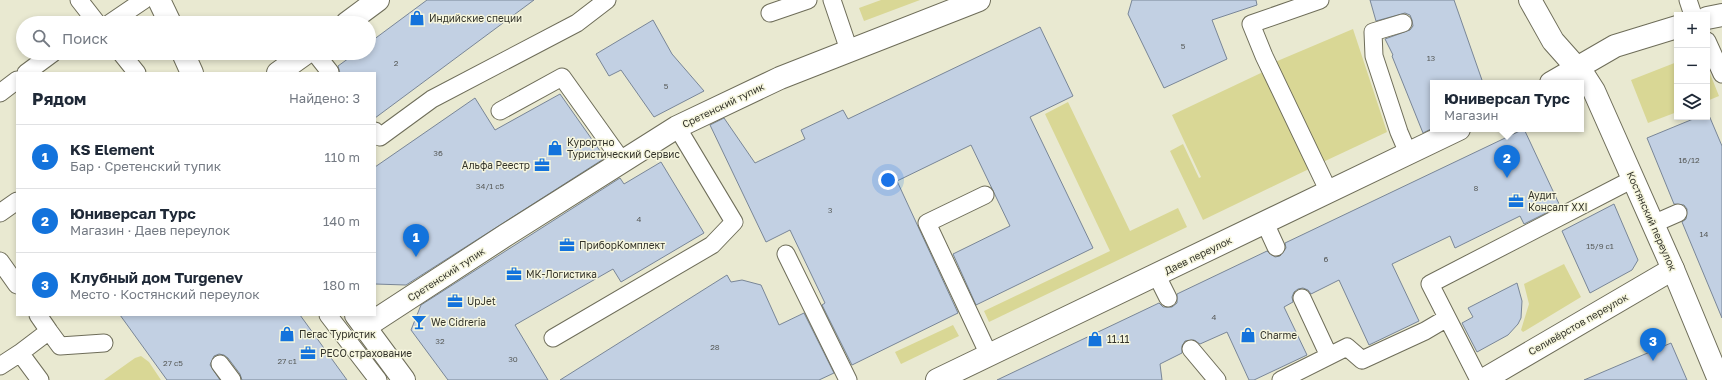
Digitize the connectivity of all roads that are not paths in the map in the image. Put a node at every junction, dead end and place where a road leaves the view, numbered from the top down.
1 (79, 0) edge
2 (144, 0) edge
3 (159, 0) edge
4 (378, 0) edge
5 (607, 0) edge
6 (808, 0) edge
7 (832, 0) edge
8 (979, 0) edge
9 (1320, 0) edge
10 (1530, 0) edge
11 (1688, 0) edge
12 (1692, 12) edge
13 (770, 13) dead end
14 (1722, 15) edge
15 (92, 16) edge
16 (120, 16) edge
17 (167, 16) edge
18 (356, 16) edge
19 (1710, 17) edge
20 (1403, 23) dead end
21 (1674, 28) edge
22 (1710, 48) edge
23 (849, 50) junction
24 (44, 60) edge
25 (127, 60) edge
26 (186, 60) edge
27 (296, 60) edge
28 (321, 60) edge
29 (1576, 68) junction
30 (27, 72) edge
31 (136, 72) edge
32 (192, 72) edge
33 (279, 72) edge
34 (330, 72) edge
35 (1722, 74) edge
36 (1556, 80) edge
37 (16, 81) edge
38 (0, 93) edge
39 (500, 111) dead end
40 (678, 127) junction
41 (376, 132) edge
42 (1453, 132) edge
43 (1408, 153) junction
44 (622, 161) junction
45 (1633, 178) junction
46 (1329, 192) junction
47 (985, 195) dead end
48 (16, 202) edge
49 (0, 213) edge
50 (1678, 213) dead end
51 (1265, 223) junction
52 (1653, 224) junction
53 (1276, 247) dead end
54 (786, 254) dead end
55 (0, 261) edge
56 (1673, 269) junction
57 (1156, 274) junction
58 (16, 284) edge
59 (1168, 298) dead end
60 (1302, 298) dead end
61 (376, 311) edge
62 (39, 316) edge
63 (329, 316) edge
64 (1447, 318) junction
65 (360, 321) edge
66 (49, 331) junction
67 (553, 338) dead end
68 (104, 343) dead end
69 (1191, 348) dead end
70 (20, 352) junction
71 (989, 355) junction
72 (1329, 356) junction
73 (220, 364) dead end
74 (0, 366) edge
75 (40, 380) edge
76 (232, 380) edge
77 (378, 380) edge
78 (404, 380) edge
79 (848, 380) edge
80 (937, 380) edge
81 (1217, 380) edge
82 (1281, 380) edge
83 (1479, 380) edge
84 (1483, 380) edge
85 (1719, 380) edge

1 - 15 lane
2 - 16 lane
3 - 17 street
4 - 18 street
5 - 41 lane
6 - 13 lane
7 - 23 lane
8 - 23 street, Сретенский тупик
9 - 46 lane
10 - 29 street, Костянский переулок
11 - 12 lane
14 - 19 street
20 - 43 lane
21 - 29 street
22 - 35 lane
23 - 40 street, Сретенский тупик
24 - 30 lane
25 - 31 lane
26 - 32 street
27 - 33 street
28 - 34 lane
29 - 36 street
29 - 45 street, Костянский переулок
37 - 38 lane
39 - 44 lane
40 - 44 street, Сретенский тупик
40 - 67 lane
42 - 43 street, Даев переулок
43 - 46 street, Даев переулок
44 - 61 street, Сретенский тупик
45 - 52 street, Костянский переулок
45 - 64 lane
46 - 51 street, Даев переулок
47 - 71 lane
48 - 49 lane
50 - 52 lane
51 - 53 lane
51 - 57 street, Даев переулок
52 - 56 street, Костянский переулок
54 - 79 lane
55 - 58 lane
56 - 84 street, Селивёрстов переулок
56 - 85 street, Костянский переулок
57 - 59 lane
57 - 71 street, Даев переулок
60 - 72 lane
62 - 66 lane
63 - 77 lane
64 - 72 lane
64 - 83 lane
65 - 78 street
66 - 68 lane
66 - 70 lane
69 - 81 lane
70 - 74 lane
70 - 75 lane
71 - 80 street, Даев переулок
72 - 82 lane
73 - 76 lane

